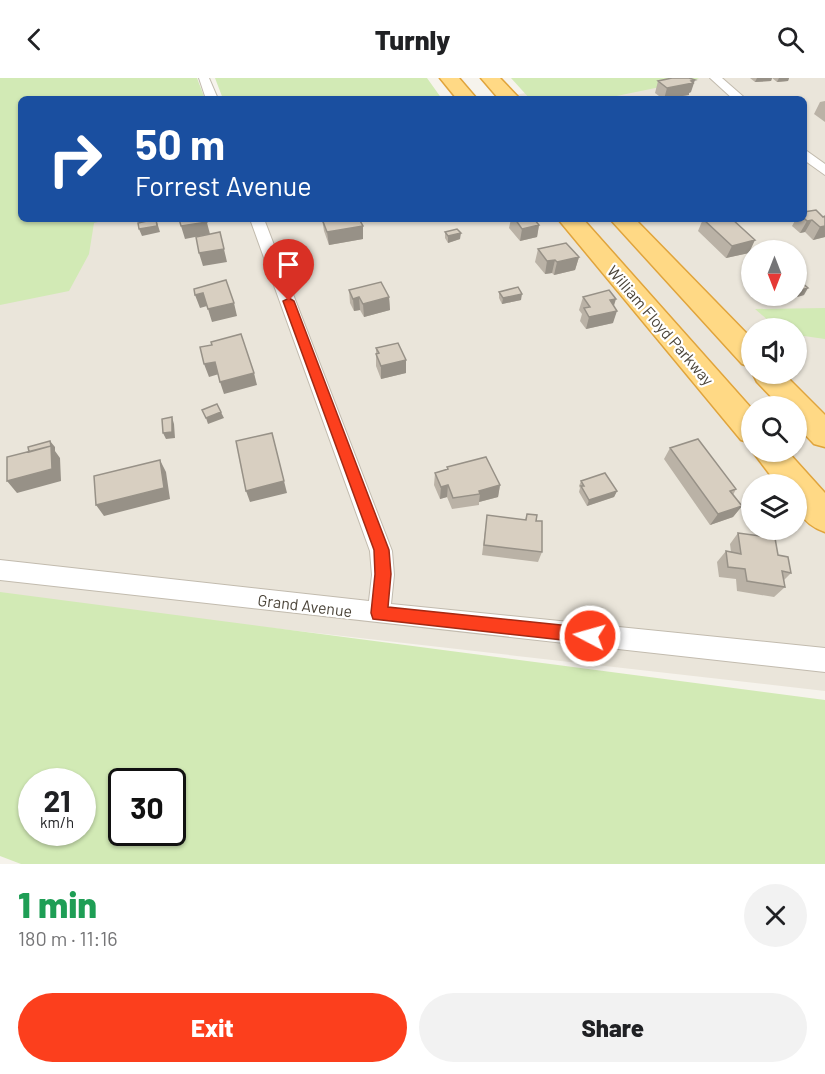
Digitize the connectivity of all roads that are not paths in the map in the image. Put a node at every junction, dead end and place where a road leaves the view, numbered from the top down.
1 (204, 78) edge
2 (449, 78) edge
3 (490, 78) edge
4 (715, 78) edge
5 (211, 96) edge
6 (464, 96) edge
7 (507, 96) edge
8 (736, 96) edge
9 (807, 156) edge
10 (825, 171) edge
11 (258, 222) edge
12 (573, 222) edge
13 (625, 222) edge
14 (741, 345) edge
15 (777, 384) edge
16 (741, 418) edge
17 (825, 435) edge
18 (778, 462) edge
19 (825, 517) edge
20 (0, 570) edge
21 (379, 613) junction
22 (825, 660) edge

1 - 5 street
2 - 6 highway
3 - 7 highway
4 - 8 street
9 - 10 street
11 - 21 street
12 - 16 highway, William Floyd Parkway
13 - 14 highway
15 - 17 highway
18 - 19 highway
20 - 21 street, Grand Avenue
21 - 22 street, Grand Avenue

